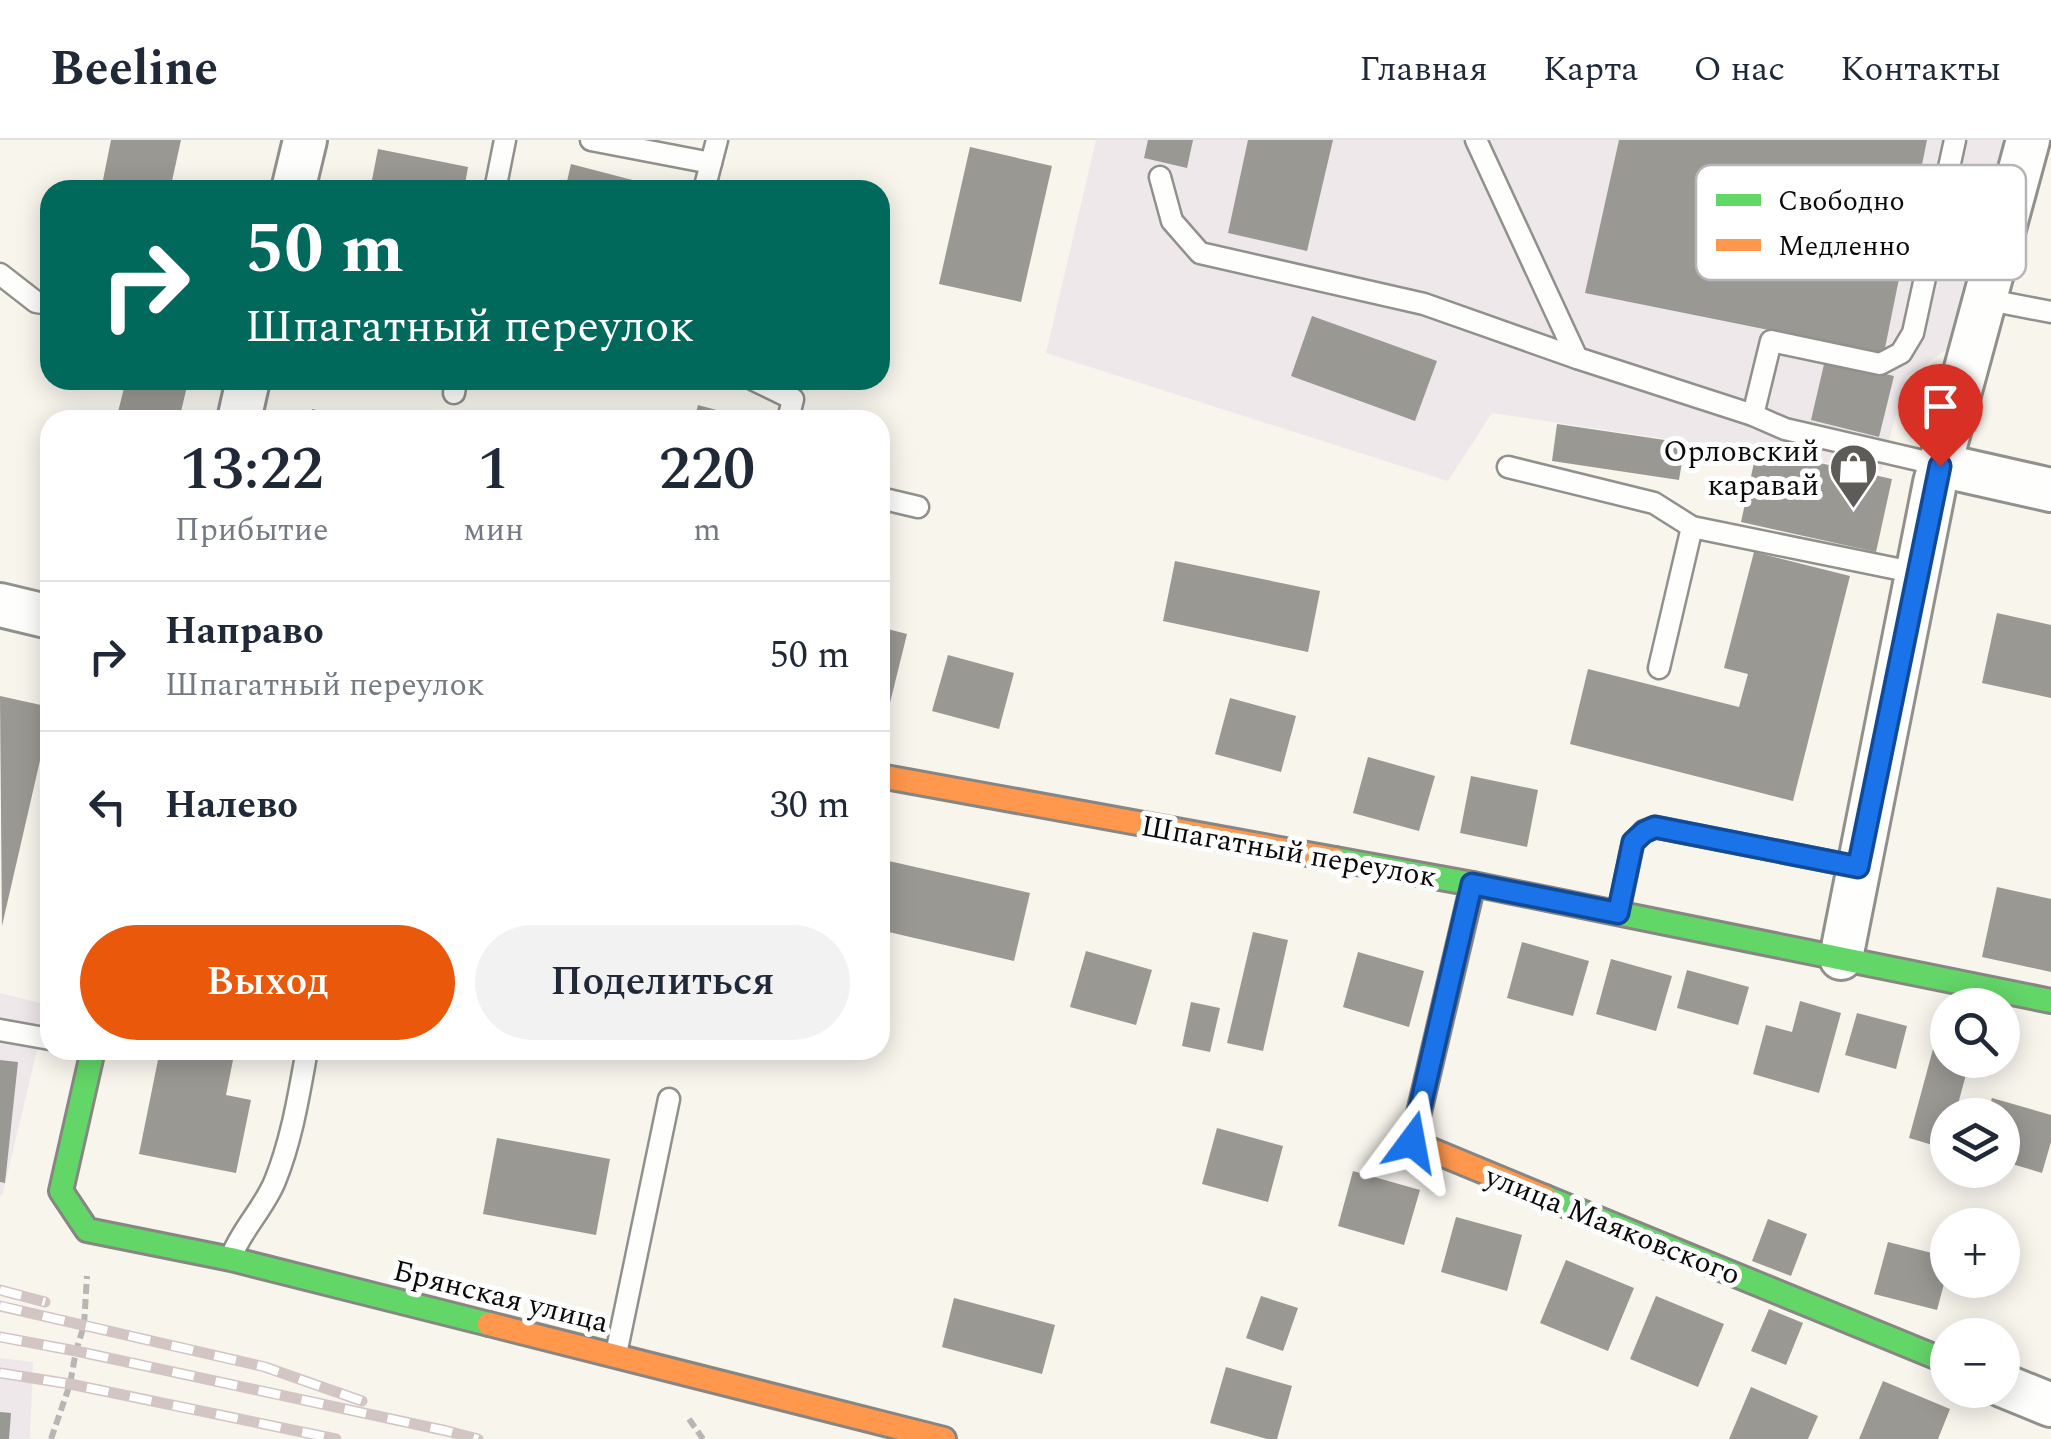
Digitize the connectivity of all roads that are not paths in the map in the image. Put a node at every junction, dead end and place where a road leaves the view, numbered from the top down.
1 (305, 140) edge
2 (505, 140) edge
3 (591, 140) edge
4 (717, 140) edge
5 (1476, 140) edge
6 (1955, 140) edge
7 (2028, 140) edge
8 (711, 163) junction
9 (1950, 165) edge
10 (2021, 165) edge
11 (1160, 176) dead end
12 (295, 180) edge
13 (497, 180) edge
14 (707, 180) edge
15 (0, 274) edge
16 (1925, 280) edge
17 (1989, 280) edge
18 (1984, 299) junction
19 (40, 303) edge
20 (2051, 312) edge
21 (1577, 358) junction
22 (774, 390) edge
23 (790, 410) edge
24 (1753, 415) junction
25 (1940, 466) junction
26 (1508, 467) dead end
27 (2051, 490) edge
28 (890, 500) edge
29 (918, 507) dead end
30 (1692, 528) junction
31 (1917, 574) junction
32 (0, 605) edge
33 (40, 615) edge
34 (1659, 668) dead end
35 (890, 778) edge
36 (1858, 867) junction
37 (1472, 884) junction
38 (1618, 913) junction
39 (1841, 958) junction
40 (2051, 1001) edge
41 (0, 1030) edge
42 (40, 1037) edge
43 (92, 1060) edge
44 (305, 1060) edge
45 (669, 1100) dead end
46 (230, 1258) junction
47 (1930, 1355) edge
48 (615, 1356) junction
49 (2020, 1392) edge
50 (2051, 1405) edge
51 (944, 1439) edge

1 - 12 street
2 - 13 lane
3 - 8 lane
4 - 8 lane
5 - 21 lane
6 - 9 lane
7 - 10 street
8 - 14 lane
11 - 21 lane
15 - 19 lane
16 - 24 lane
17 - 18 street
18 - 20 lane
18 - 25 street
21 - 24 lane
22 - 23 lane
24 - 25 lane
25 - 27 street
25 - 31 street
26 - 30 lane
28 - 29 lane
30 - 31 lane
30 - 34 lane
31 - 36 street
32 - 33 street
35 - 37 street, Шпагатный переулок
36 - 38 lane
36 - 39 street
37 - 38 street, Шпагатный переулок
37 - 47 street, улица Маяковского
38 - 39 street, Шпагатный переулок
39 - 40 street, Шпагатный переулок
41 - 42 lane
43 - 46 street, Брянская улица
44 - 46 lane
45 - 48 lane
46 - 48 street, Брянская улица
48 - 51 street, Брянская улица
49 - 50 street

